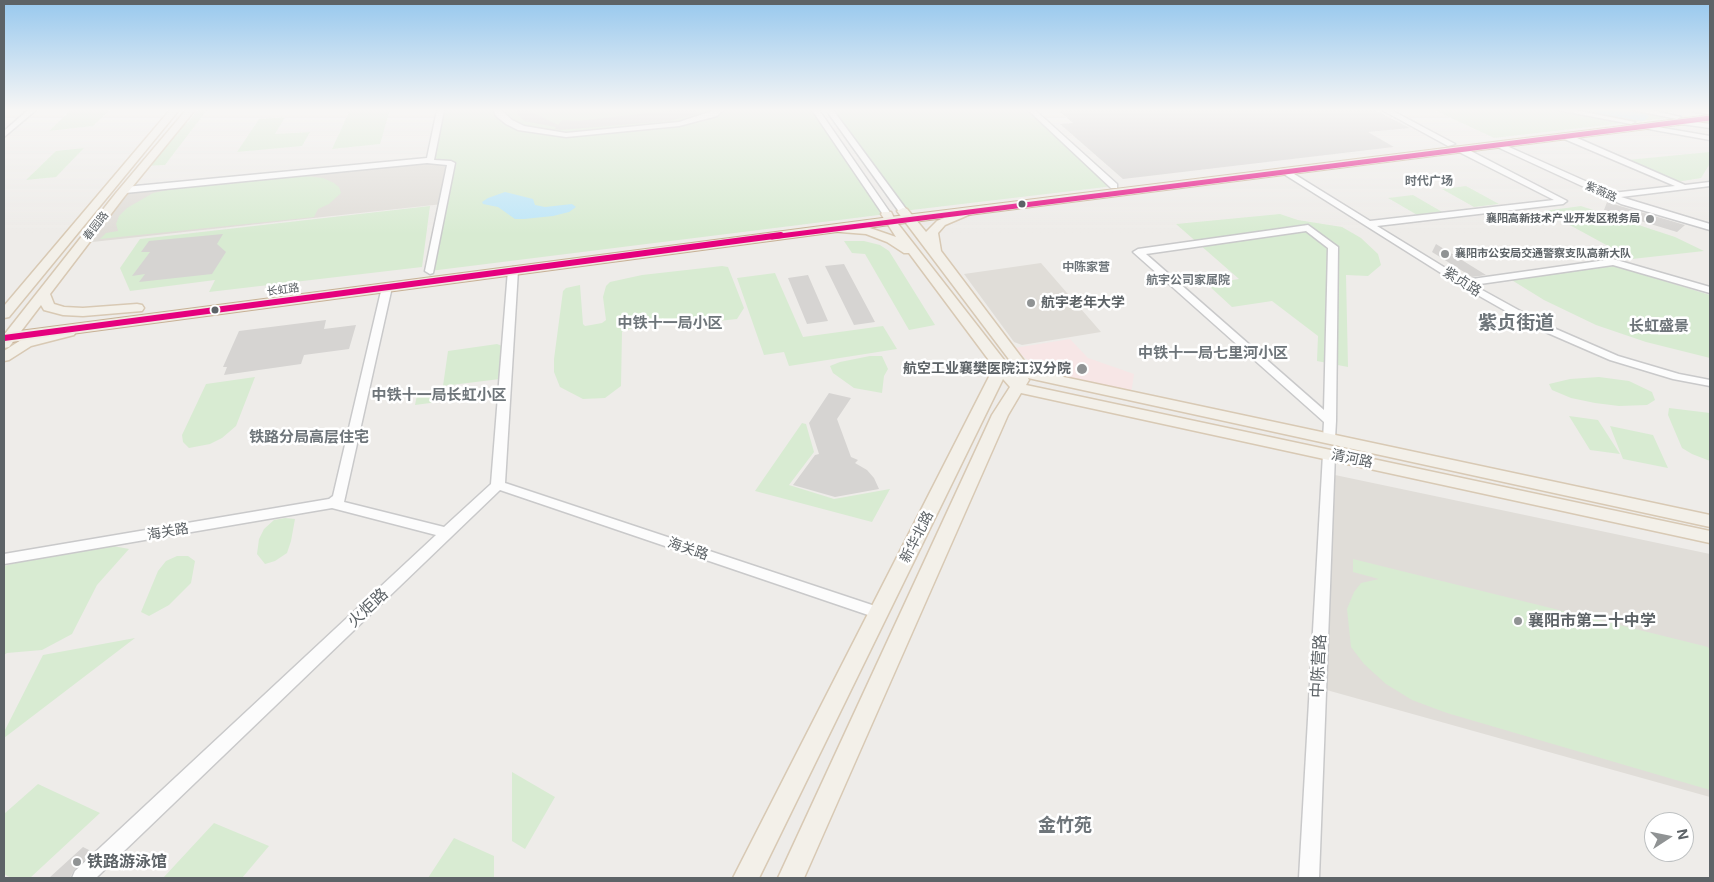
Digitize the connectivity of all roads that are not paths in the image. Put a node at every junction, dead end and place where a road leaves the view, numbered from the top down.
1 (140, 151) edge
2 (157, 151) edge
3 (432, 151) edge
4 (843, 151) edge
5 (860, 151) edge
6 (1076, 151) edge
7 (1420, 151) edge
8 (1426, 151) edge
9 (1464, 151) edge
10 (1511, 151) edge
11 (1600, 151) edge
12 (430, 160) junction
13 (1283, 171) junction
14 (1710, 184) edge
15 (1114, 186) junction
16 (1682, 186) junction
17 (125, 190) junction
18 (1611, 196) junction
19 (968, 211) junction
20 (907, 215) junction
21 (888, 217) junction
22 (1368, 224) junction
23 (1710, 227) edge
24 (832, 228) junction
25 (937, 252) junction
26 (916, 255) junction
27 (513, 270) junction
28 (430, 271) junction
29 (1463, 283) junction
30 (387, 287) junction
31 (1710, 290) edge
32 (43, 294) junction
33 (18, 297) junction
34 (4, 305) edge
35 (137, 308) junction
36 (4, 314) edge
37 (128, 321) junction
38 (21, 323) junction
39 (5, 336) edge
40 (1004, 342) junction
41 (984, 345) junction
42 (4, 357) edge
43 (1002, 368) junction
44 (1022, 381) junction
45 (1063, 381) junction
46 (1710, 384) edge
47 (991, 389) junction
48 (1097, 404) junction
49 (1000, 415) junction
50 (1330, 421) junction
51 (1329, 446) junction
52 (498, 485) junction
53 (332, 503) junction
54 (1710, 521) edge
55 (447, 533) junction
56 (1710, 537) edge
57 (4, 559) edge
58 (879, 613) junction
59 (82, 878) edge
60 (746, 878) edge
61 (791, 878) edge
62 (1309, 878) edge

1 - 33 main road, 春园路
2 - 17 main road, 春园路
3 - 12 street
4 - 21 street
5 - 20 street
6 - 15 street
7 - 15 highway, 长虹路
8 - 13 highway, 长虹路
9 - 22 street
10 - 18 street, 紫薇路
11 - 16 street
12 - 17 street
12 - 28 street
13 - 19 highway, 长虹路
13 - 22 street, 紫贞路
14 - 16 street
15 - 20 highway, 长虹路
16 - 18 street
17 - 32 main road, 春园路
18 - 23 street, 紫薇路
19 - 20 highway, 长虹路
19 - 25 main road
20 - 21 highway, 长虹路
20 - 25 main road
21 - 24 highway, 长虹路
21 - 26 main road
21 - 28 highway, 长虹路
22 - 29 street, 紫贞路
24 - 26 main road
24 - 27 highway, 长虹路
25 - 40 main road
26 - 41 main road
27 - 30 highway, 长虹路
27 - 52 street
28 - 35 highway, 长虹路
29 - 31 street
29 - 46 street, 紫贞路
30 - 37 highway, 长虹路
30 - 53 street
32 - 35 main road
32 - 38 main road, 春园路
33 - 34 main road
33 - 36 main road, 春园路
35 - 38 highway, 长虹路
37 - 39 highway, 长虹路
37 - 42 main road
38 - 39 highway, 长虹路
40 - 44 main road
40 - 45 main road
41 - 43 main road
41 - 47 main road
43 - 44 main road
43 - 47 main road, 新华北路
44 - 45 main road, 清河路
44 - 48 main road, 清河路
44 - 49 main road, 新华北路
45 - 51 main road, 清河路
47 - 58 main road, 新华北路
48 - 49 main road
48 - 51 main road, 清河路
49 - 61 main road, 新华北路
50 - 50 street, 中陈营路
50 - 51 street, 中陈营路
51 - 54 main road, 清河路
51 - 56 main road, 清河路
51 - 62 street, 中陈营路
52 - 55 street, 火炬路
52 - 58 street, 海关路
53 - 55 street, 海关路
53 - 57 street, 海关路
55 - 59 street, 火炬路
58 - 60 main road, 新华北路

